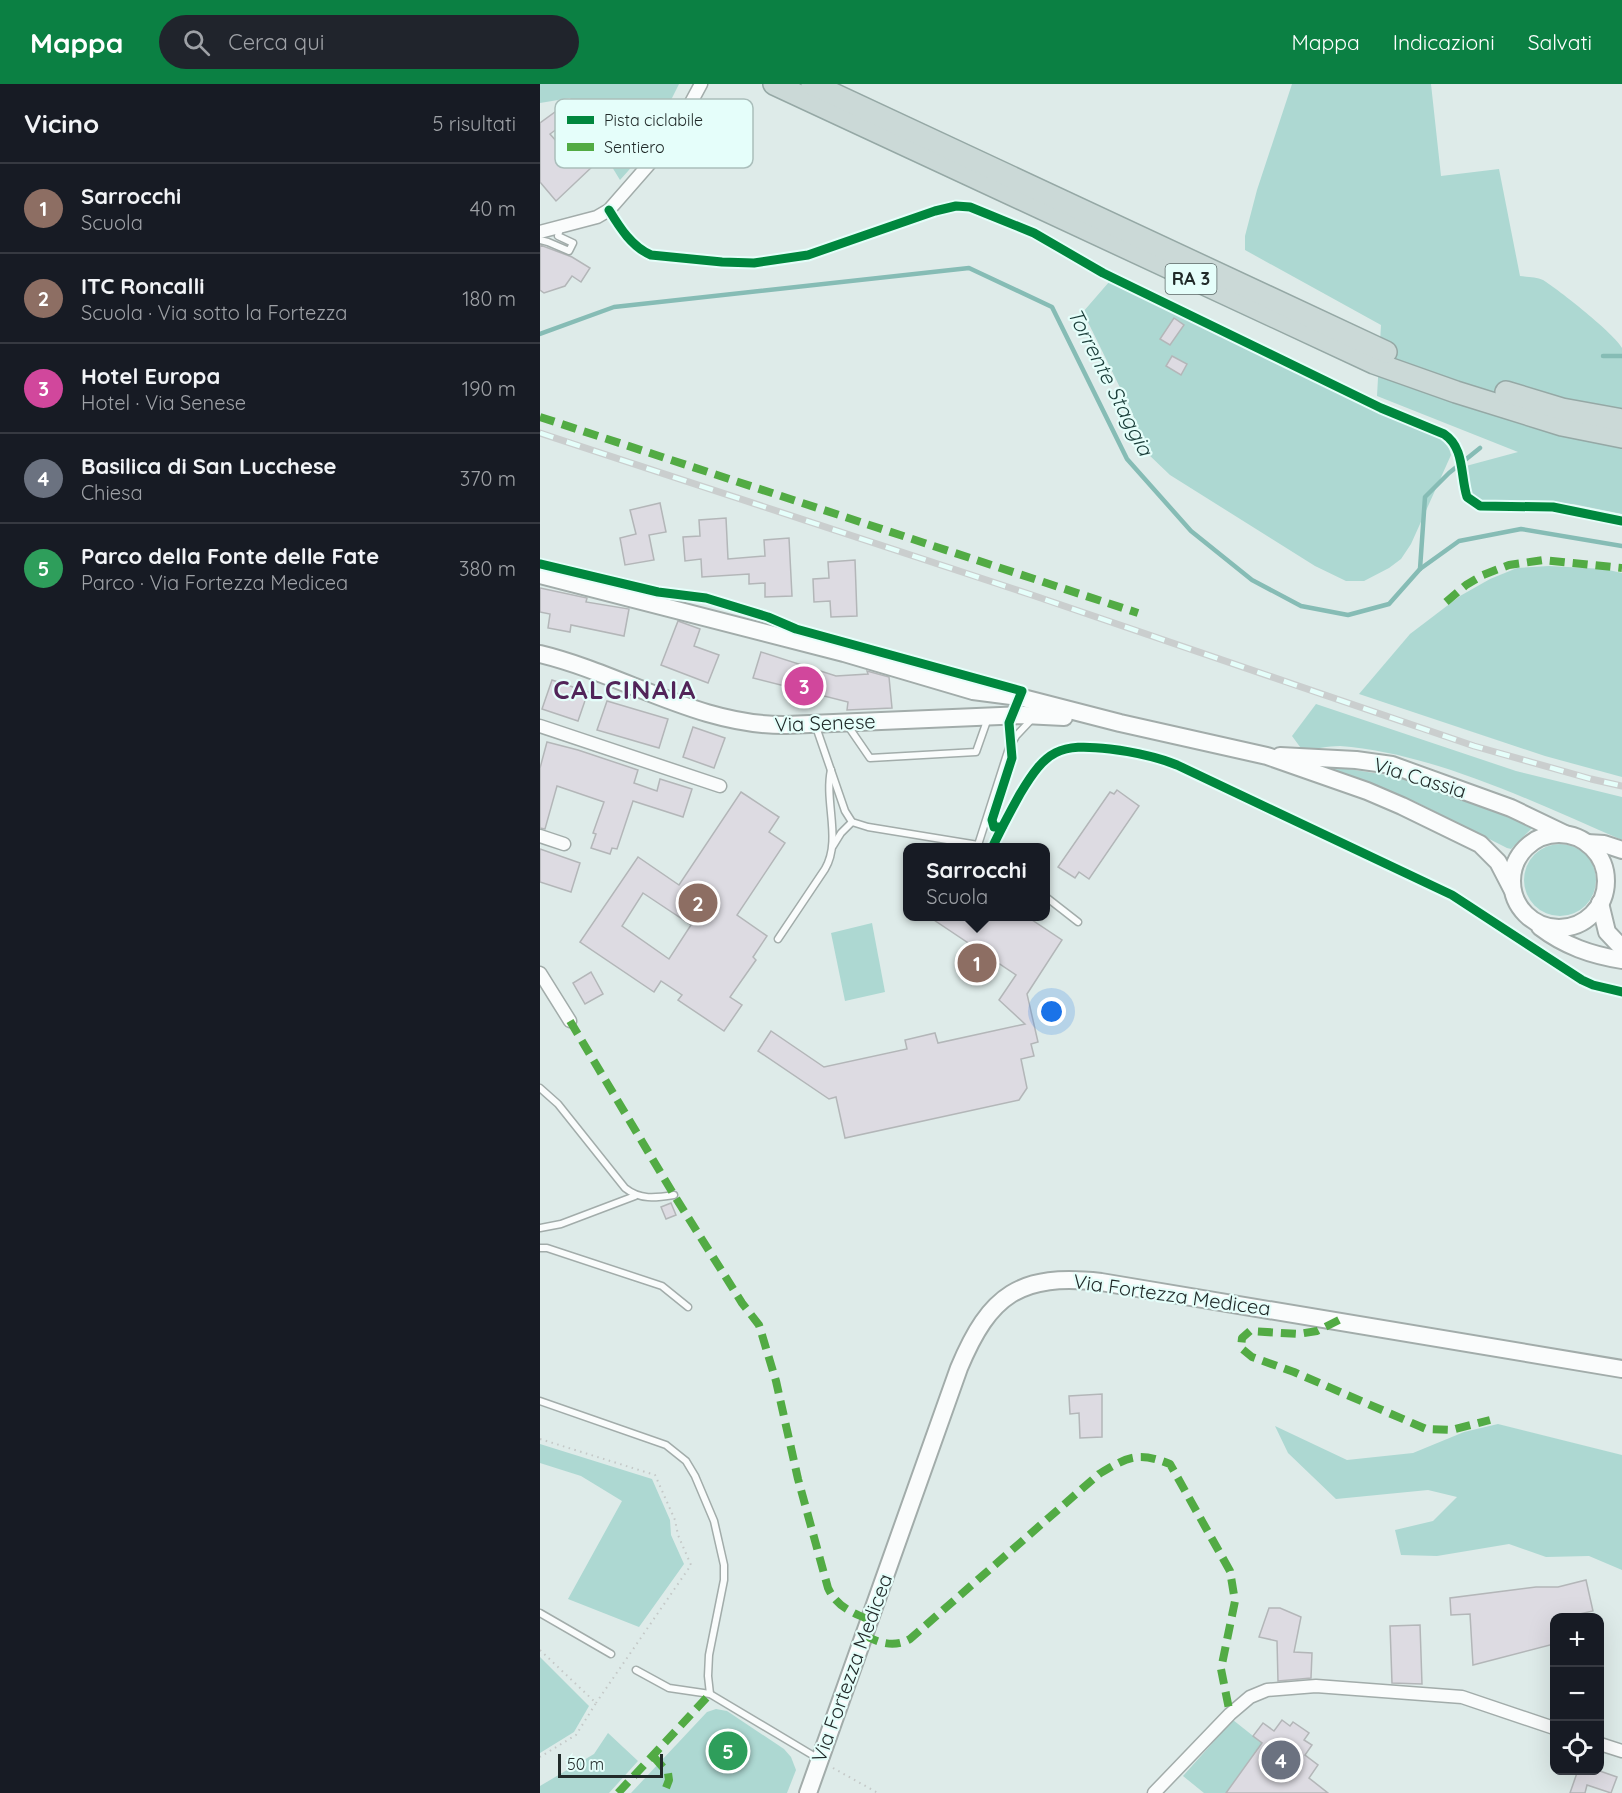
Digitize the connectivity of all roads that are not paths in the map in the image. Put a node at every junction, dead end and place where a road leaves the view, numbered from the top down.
1 (701, 84) edge
2 (774, 84) edge
3 (812, 84) edge
4 (694, 99) edge
5 (646, 168) edge
6 (560, 228) junction
7 (540, 232) edge
8 (540, 240) edge
9 (1622, 420) edge
10 (1622, 437) edge
11 (540, 575) edge
12 (540, 654) edge
13 (990, 693) junction
14 (1037, 715) junction
15 (967, 717) junction
16 (988, 717) junction
17 (846, 723) junction
18 (1120, 723) junction
19 (814, 724) junction
20 (540, 726) edge
21 (1267, 756) junction
22 (831, 769) junction
23 (720, 786) dead end
24 (852, 822) junction
25 (1565, 834) junction
26 (540, 836) edge
27 (962, 843) edge
28 (981, 843) edge
29 (1587, 843) junction
30 (564, 844) dead end
31 (832, 846) junction
32 (1622, 850) edge
33 (1622, 874) edge
34 (1606, 882) junction
35 (1512, 889) junction
36 (1050, 900) edge
37 (1600, 903) junction
38 (1533, 920) junction
39 (1078, 922) dead end
40 (778, 939) dead end
41 (1622, 948) edge
42 (1622, 960) edge
43 (540, 973) edge
44 (570, 1021) dead end
45 (540, 1088) edge
46 (674, 1195) dead end
47 (635, 1196) junction
48 (540, 1228) edge
49 (540, 1248) edge
50 (688, 1307) dead end
51 (1622, 1369) edge
52 (540, 1401) edge
53 (540, 1613) edge
54 (611, 1654) dead end
55 (636, 1671) dead end
56 (710, 1694) junction
57 (1550, 1727) edge
58 (1604, 1746) edge
59 (1622, 1751) edge
60 (819, 1760) junction
61 (808, 1793) edge
62 (1154, 1793) edge

1 - 4 street
2 - 10 highway, RA 3
3 - 9 highway, RA 3
5 - 6 street
6 - 7 street
6 - 8 lane
11 - 13 main road
12 - 19 main road, Via Senese
13 - 15 main road
13 - 18 main road
14 - 16 main road, Via Senese
14 - 18 main road, Via Senese
14 - 28 lane
15 - 16 main road, Via Senese
15 - 17 main road, Via Senese
16 - 17 lane
17 - 19 main road, Via Senese
18 - 21 main road, Via Cassia
19 - 22 lane
20 - 23 street
21 - 25 main road, Via Cassia
21 - 35 main road, Via Cassia
22 - 24 lane
22 - 31 lane
24 - 27 lane
24 - 31 lane
25 - 29 main road, Via Cassia
25 - 35 main road
26 - 30 street
29 - 32 main road, Via Cassia
29 - 34 main road
31 - 40 lane
33 - 34 main road
34 - 37 main road
35 - 38 main road, Via Cassia
36 - 39 lane
37 - 38 main road
37 - 41 main road
38 - 42 main road, Via Cassia
43 - 44 street
45 - 47 lane
46 - 47 lane
47 - 48 lane
49 - 50 lane
51 - 60 main road, Via Fortezza Medicea
52 - 56 lane
53 - 54 lane
55 - 56 lane
56 - 60 lane
57 - 62 street
58 - 59 street
60 - 61 main road, Via Fortezza Medicea

